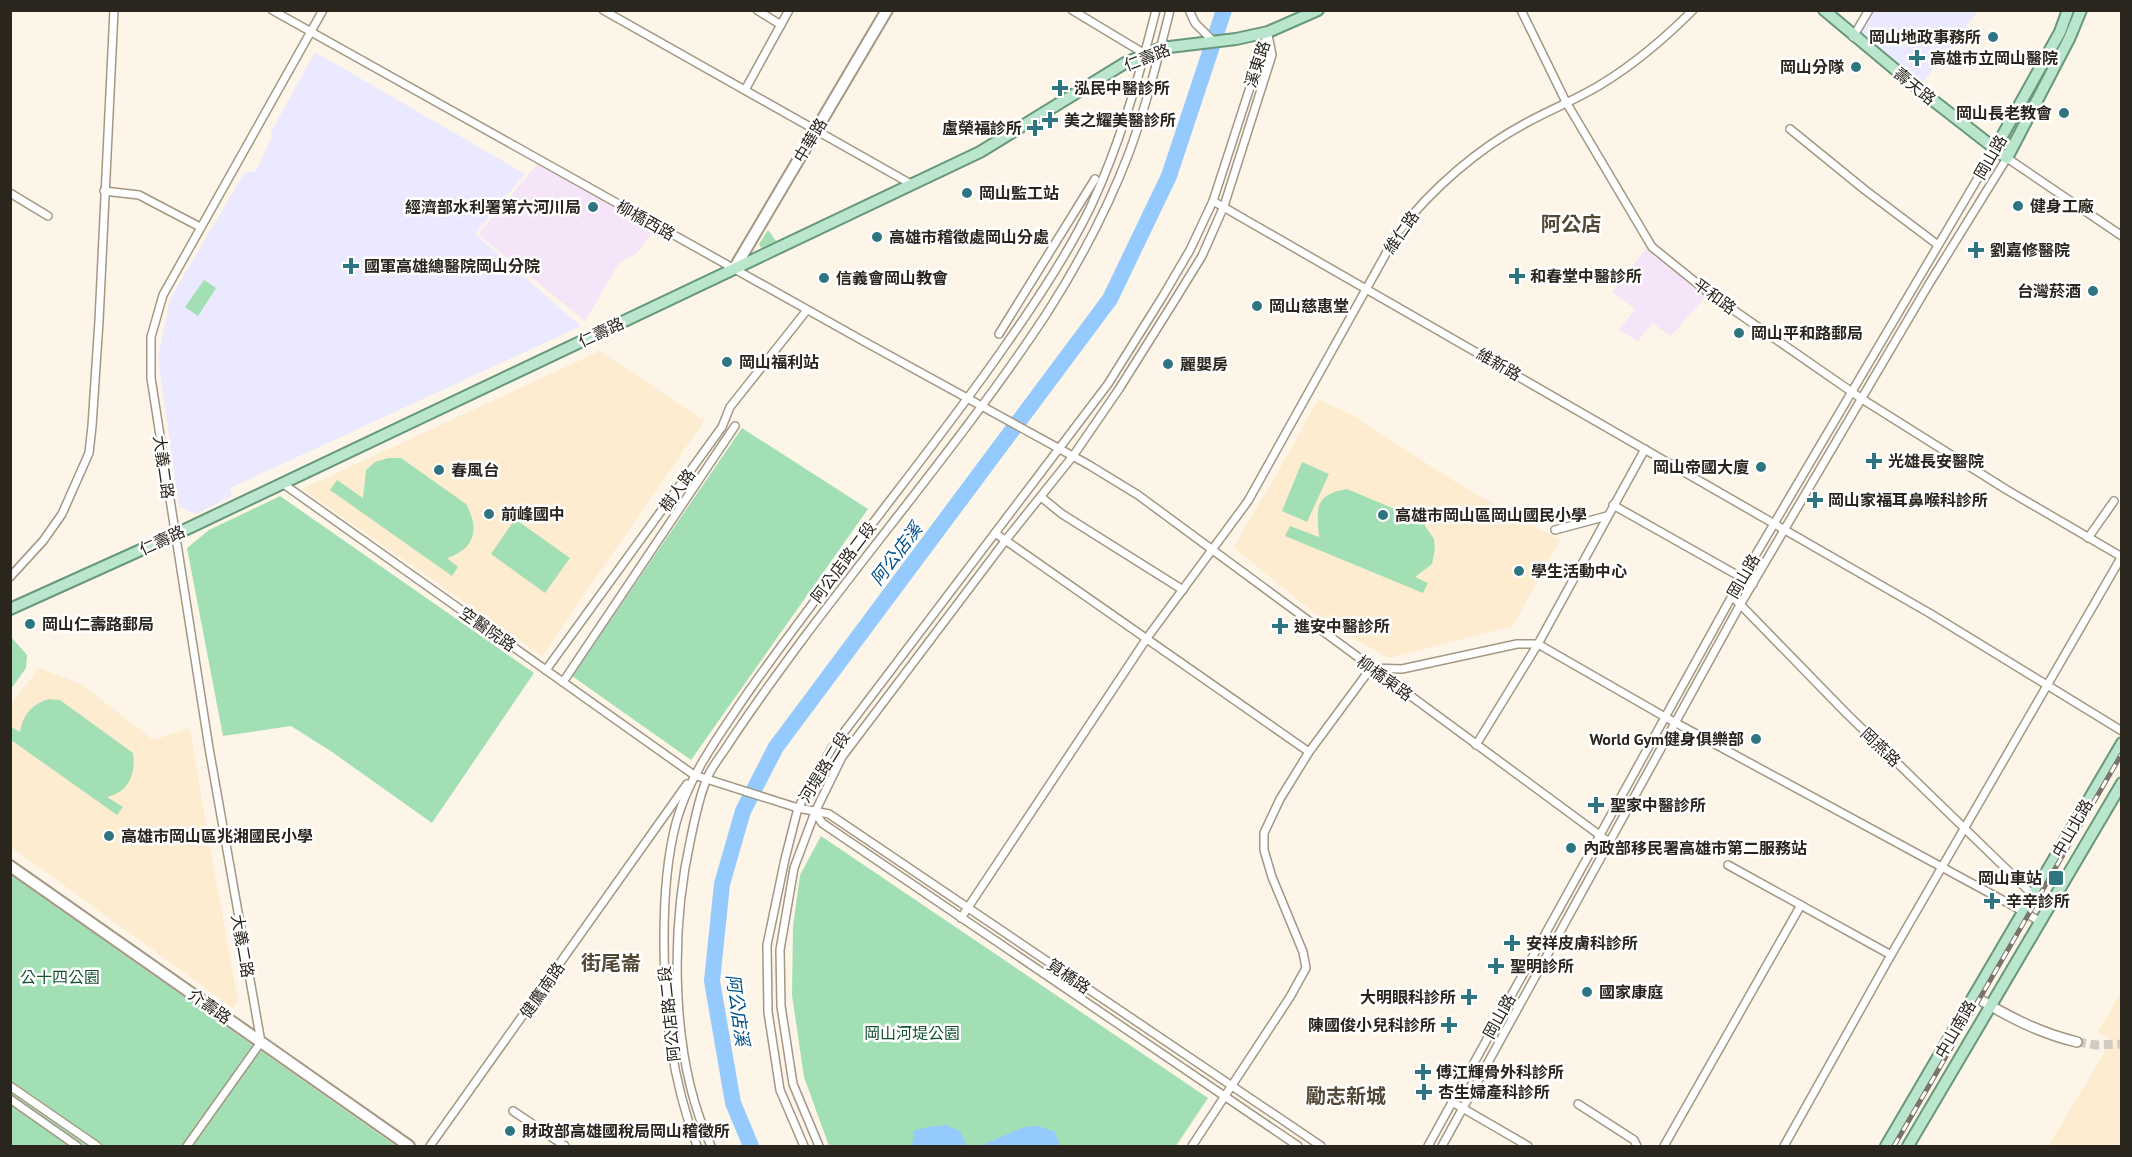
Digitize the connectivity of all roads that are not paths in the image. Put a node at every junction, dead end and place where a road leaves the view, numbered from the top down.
1 (114, 10) edge
2 (272, 10) edge
3 (323, 10) edge
4 (603, 10) edge
5 (757, 10) edge
6 (789, 10) edge
7 (886, 10) edge
8 (1072, 10) edge
9 (1156, 10) edge
10 (1170, 10) edge
11 (1189, 10) edge
12 (1318, 10) edge
13 (1521, 10) edge
14 (1693, 10) edge
15 (1824, 10) edge
16 (1869, 10) edge
17 (2068, 10) edge
18 (2081, 10) edge
19 (782, 25) junction
20 (311, 32) junction
21 (1268, 32) junction
22 (1853, 37) junction
23 (1213, 41) junction
24 (1161, 48) junction
25 (1145, 54) junction
26 (745, 90) junction
27 (1566, 102) junction
28 (1790, 129) dead end
29 (816, 130) junction
30 (1995, 149) junction
31 (2007, 158) junction
32 (1095, 179) dead end
33 (911, 184) junction
34 (104, 191) junction
35 (10, 193) edge
36 (1213, 201) junction
37 (1224, 206) junction
38 (48, 216) dead end
39 (200, 227) junction
40 (2121, 236) edge
41 (1938, 245) junction
42 (734, 269) junction
43 (1367, 288) junction
44 (807, 310) junction
45 (999, 334) dead end
46 (1852, 392) junction
47 (968, 399) junction
48 (1862, 399) junction
49 (981, 406) junction
50 (990, 411) joint
51 (735, 426) dead end
52 (1060, 449) junction
53 (1645, 449) junction
54 (1073, 456) junction
55 (282, 483) junction
56 (1041, 496) junction
57 (2114, 501) dead end
58 (1614, 505) junction
59 (878, 516) junction
60 (1607, 516) junction
61 (1774, 523) junction
62 (890, 525) junction
63 (1784, 529) junction
64 (1555, 530) dead end
65 (995, 532) junction
66 (174, 535) junction
67 (2088, 538) junction
68 (1005, 541) junction
69 (633, 550) junction
70 (1213, 550) junction
71 (2121, 557) edge
72 (645, 560) junction
73 (10, 577) edge
74 (1742, 578) junction
75 (1752, 584) junction
76 (823, 589) junction
77 (1183, 590) junction
78 (1732, 596) junction
79 (834, 598) junction
80 (1740, 605) junction
81 (10, 609) edge
82 (1147, 638) junction
83 (1538, 644) junction
84 (1371, 668) junction
85 (546, 670) junction
86 (563, 682) junction
87 (2047, 685) junction
88 (1665, 717) junction
89 (1675, 722) junction
90 (2121, 731) edge
91 (2121, 743) edge
92 (1476, 745) junction
93 (1309, 752) junction
94 (694, 775) junction
95 (706, 779) junction
96 (2121, 783) edge
97 (798, 808) junction
98 (815, 812) junction
99 (1964, 829) junction
100 (1599, 835) junction
101 (1609, 842) junction
102 (1728, 865) dead end
103 (10, 866) edge
104 (1942, 867) junction
105 (2033, 896) junction
106 (1801, 905) junction
107 (967, 908) junction
108 (2023, 912) junction
109 (961, 918) junction
110 (2041, 922) junction
111 (1891, 955) junction
112 (664, 992) junction
113 (1974, 996) junction
114 (678, 999) junction
115 (1991, 1006) junction
116 (1135, 1021) junction
117 (1128, 1031) junction
118 (261, 1042) junction
119 (2077, 1042) tunnel mouth
120 (10, 1086) edge
121 (1232, 1086) junction
122 (1224, 1097) junction
123 (10, 1099) edge
124 (1452, 1102) junction
125 (1578, 1104) dead end
126 (1463, 1108) junction
127 (513, 1111) dead end
128 (77, 1146) edge
129 (97, 1146) edge
130 (187, 1146) edge
131 (409, 1146) edge
132 (430, 1146) edge
133 (565, 1146) edge
134 (697, 1146) edge
135 (711, 1146) edge
136 (804, 1146) edge
137 (819, 1146) edge
138 (1192, 1146) edge
139 (1298, 1146) edge
140 (1321, 1146) edge
141 (1428, 1146) edge
142 (1442, 1146) edge
143 (1528, 1146) edge
144 (1637, 1146) edge
145 (1664, 1146) edge
146 (1784, 1146) edge
147 (1886, 1146) edge
148 (1908, 1146) edge

1 - 34 street
2 - 20 street, 柳橋西路
3 - 20 street, 大義二路
4 - 26 street
5 - 19 street
6 - 19 street
7 - 29 main road, 中華路
8 - 25 street
9 - 25 street, 阿公店路二段
10 - 24 street, 阿公店路二段
11 - 23 street
12 - 21 main road
13 - 27 street, 平和路
14 - 27 street, 維仁路
15 - 22 main road, 壽天路
16 - 22 street
17 - 30 main road, 岡山路
18 - 31 main road, 岡山路
19 - 26 street
20 - 39 street, 大義二路
20 - 42 street, 柳橋西路
21 - 23 main road, 仁壽路
21 - 36 street, 溪東路
21 - 37 street, 溪東路
22 - 30 main road, 壽天路
23 - 24 main road, 仁壽路
24 - 25 main road, 仁壽路
24 - 49 street, 阿公店路二段
25 - 33 main road, 仁壽路
25 - 47 street, 阿公店路二段
26 - 29 street
27 - 43 street, 維仁路
27 - 46 street, 平和路
28 - 41 street
29 - 33 street
29 - 42 main road, 中華路
30 - 31 main road, 壽天路
30 - 41 street, 岡山路
31 - 40 street
31 - 48 street, 岡山路
32 - 45 street
33 - 42 main road, 仁壽路
34 - 39 street
34 - 73 street
35 - 38 street
36 - 37 street, 維新路
36 - 52 street, 溪東路
37 - 43 street, 維新路
37 - 54 street, 溪東路
39 - 66 street, 大義二路
41 - 46 street, 岡山路
42 - 44 street, 柳橋西路
42 - 55 main road, 仁壽路
43 - 53 street, 維新路
43 - 70 street, 維仁路
44 - 47 street, 柳橋西路
44 - 69 street, 樹人路
46 - 48 street, 平和路
46 - 61 street, 岡山路
47 - 49 street, 柳橋西路
47 - 59 street, 阿公店路二段
48 - 63 street, 岡山路
48 - 67 street, 平和路
49 - 50 street, 柳橋西路
49 - 62 street, 阿公店路二段
50 - 52 street, 柳橋東路
51 - 72 street
52 - 54 street, 柳橋東路
52 - 65 street, 河堤路二段
53 - 58 street
53 - 61 street, 維新路
54 - 56 street, 河堤路二段
54 - 70 street, 柳橋東路
55 - 66 main road, 仁壽路
55 - 85 street, 空醫院路
56 - 68 street, 河堤路二段
56 - 77 street
57 - 67 street
58 - 60 street
58 - 74 street
59 - 62 street
59 - 76 street, 阿公店路二段
60 - 64 street
60 - 83 street
61 - 63 street, 維新路
61 - 74 street, 岡山路
62 - 79 street, 阿公店路二段
63 - 75 street, 岡山路
63 - 87 street, 維新路
65 - 68 street
65 - 97 street, 河堤路二段
66 - 81 main road, 仁壽路
66 - 118 street, 大義二路
67 - 71 street, 平和路
68 - 82 street
68 - 98 street, 河堤路二段
69 - 72 street
69 - 85 street, 樹人路
70 - 77 street, 維仁路
70 - 84 street, 柳橋東路
71 - 87 street
72 - 86 street
74 - 75 street
74 - 78 street, 岡山路
75 - 80 street, 岡山路
76 - 79 street
76 - 94 street, 阿公店路二段
77 - 82 street, 維仁路
78 - 80 street, 岡燕路
78 - 88 street, 岡山路
79 - 95 street, 阿公店路二段
80 - 89 street, 岡山路
80 - 99 street, 岡燕路
82 - 93 street
82 - 107 street, 維仁路
83 - 84 street
83 - 88 street
83 - 92 street
84 - 92 street, 柳橋東路
84 - 93 street
85 - 86 street, 空醫院路
86 - 94 street, 空醫院路
87 - 90 street, 維新路
87 - 99 street
88 - 89 street
88 - 100 street, 岡山路
89 - 101 street, 岡山路
89 - 104 street
91 - 105 main road, 中山北路
92 - 100 street, 柳橋東路
93 - 121 street
94 - 95 street, 空醫院路
94 - 112 street, 阿公店路二段
94 - 132 street, 健鷹南路
95 - 97 street, 筧橋路
95 - 114 street, 阿公店路二段
96 - 110 main road, 中山北路
97 - 98 street, 筧橋路
97 - 136 street, 河堤路二段
98 - 107 street, 筧橋路
98 - 109 street, 筧橋路
98 - 137 street, 河堤路二段
99 - 104 street
99 - 105 street, 岡燕路
100 - 101 street
100 - 124 street, 岡山路
101 - 126 street, 岡山路
102 - 106 street
103 - 118 main road, 介壽路
104 - 108 street
104 - 111 street
105 - 108 main road, 中山北路
106 - 111 street
106 - 145 street
107 - 109 street, 維仁路
107 - 116 street, 筧橋路
108 - 110 street
108 - 113 main road, 中山南路
109 - 117 street, 筧橋路
110 - 115 main road, 中山南路
111 - 146 street
112 - 114 street
112 - 134 street, 阿公店路二段
113 - 115 street
113 - 147 main road, 中山南路
114 - 135 street, 阿公店路二段
115 - 119 street
115 - 148 main road, 中山南路
116 - 117 street
116 - 121 street, 筧橋路
117 - 122 street, 筧橋路
118 - 130 street
118 - 131 main road, 介壽路
120 - 129 street
121 - 122 street
121 - 140 street, 筧橋路
122 - 138 street
122 - 139 street, 筧橋路
123 - 128 street
124 - 126 street
124 - 141 street, 岡山路
125 - 144 street
126 - 142 street, 岡山路
126 - 143 street
127 - 133 street

